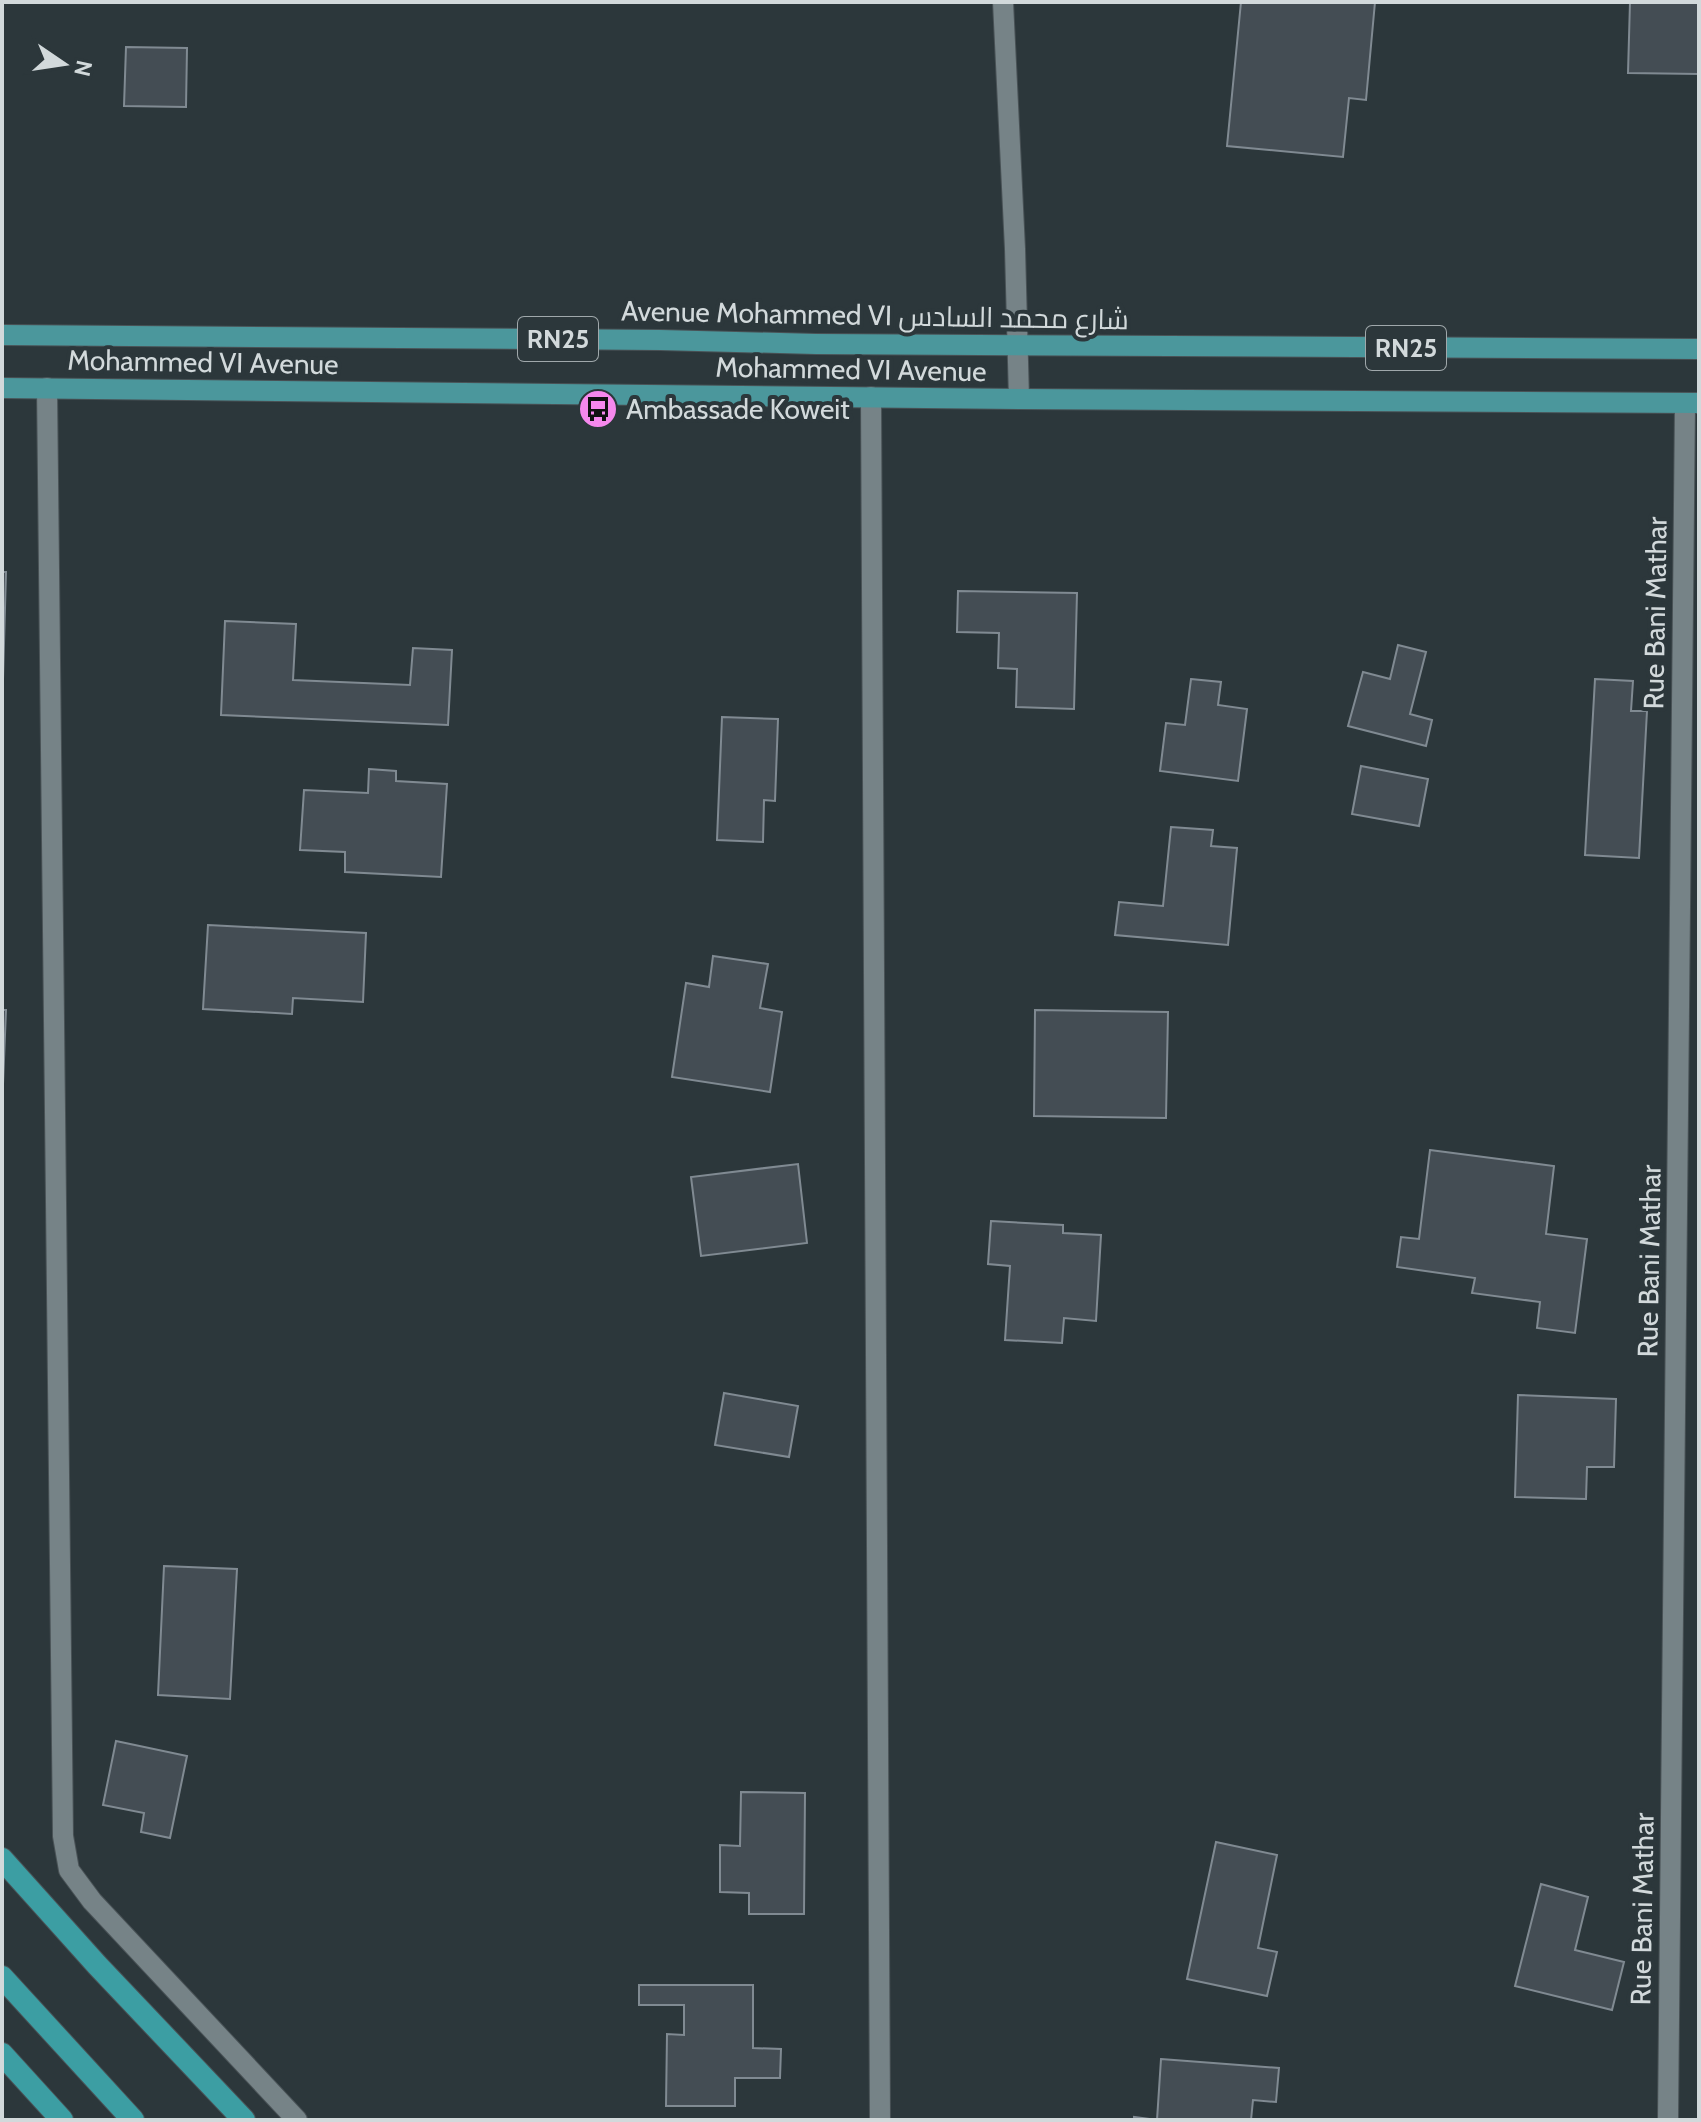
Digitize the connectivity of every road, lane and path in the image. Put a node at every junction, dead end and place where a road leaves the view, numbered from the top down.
1 (1003, 2) edge
2 (2, 335) edge
3 (1018, 344) junction
4 (1699, 349) edge
5 (2, 388) edge
6 (47, 388) junction
7 (871, 397) junction
8 (1019, 399) junction
9 (1692, 403) edge
10 (2, 1859) edge
11 (2, 1977) edge
12 (2, 2054) edge
13 (62, 2120) edge
14 (133, 2120) edge
15 (244, 2120) edge
16 (297, 2120) edge
17 (880, 2120) edge
18 (1668, 2120) edge

1 - 3 street
2 - 3 main road, Avenue Mohammed VI شارع محمد السادس / RN25
3 - 4 main road, Avenue Mohammed VI شارع محمد السادس / RN25
3 - 8 street
5 - 6 main road, Mohammed VI Avenue / RN25
6 - 7 main road, Mohammed VI Avenue / RN25
6 - 16 street
7 - 8 main road, Mohammed VI Avenue / RN25
7 - 17 street
8 - 9 main road, Mohammed VI Avenue / RN25
9 - 18 street, Rue Bani Mathar
10 - 15 highway
11 - 14 highway
12 - 13 highway

